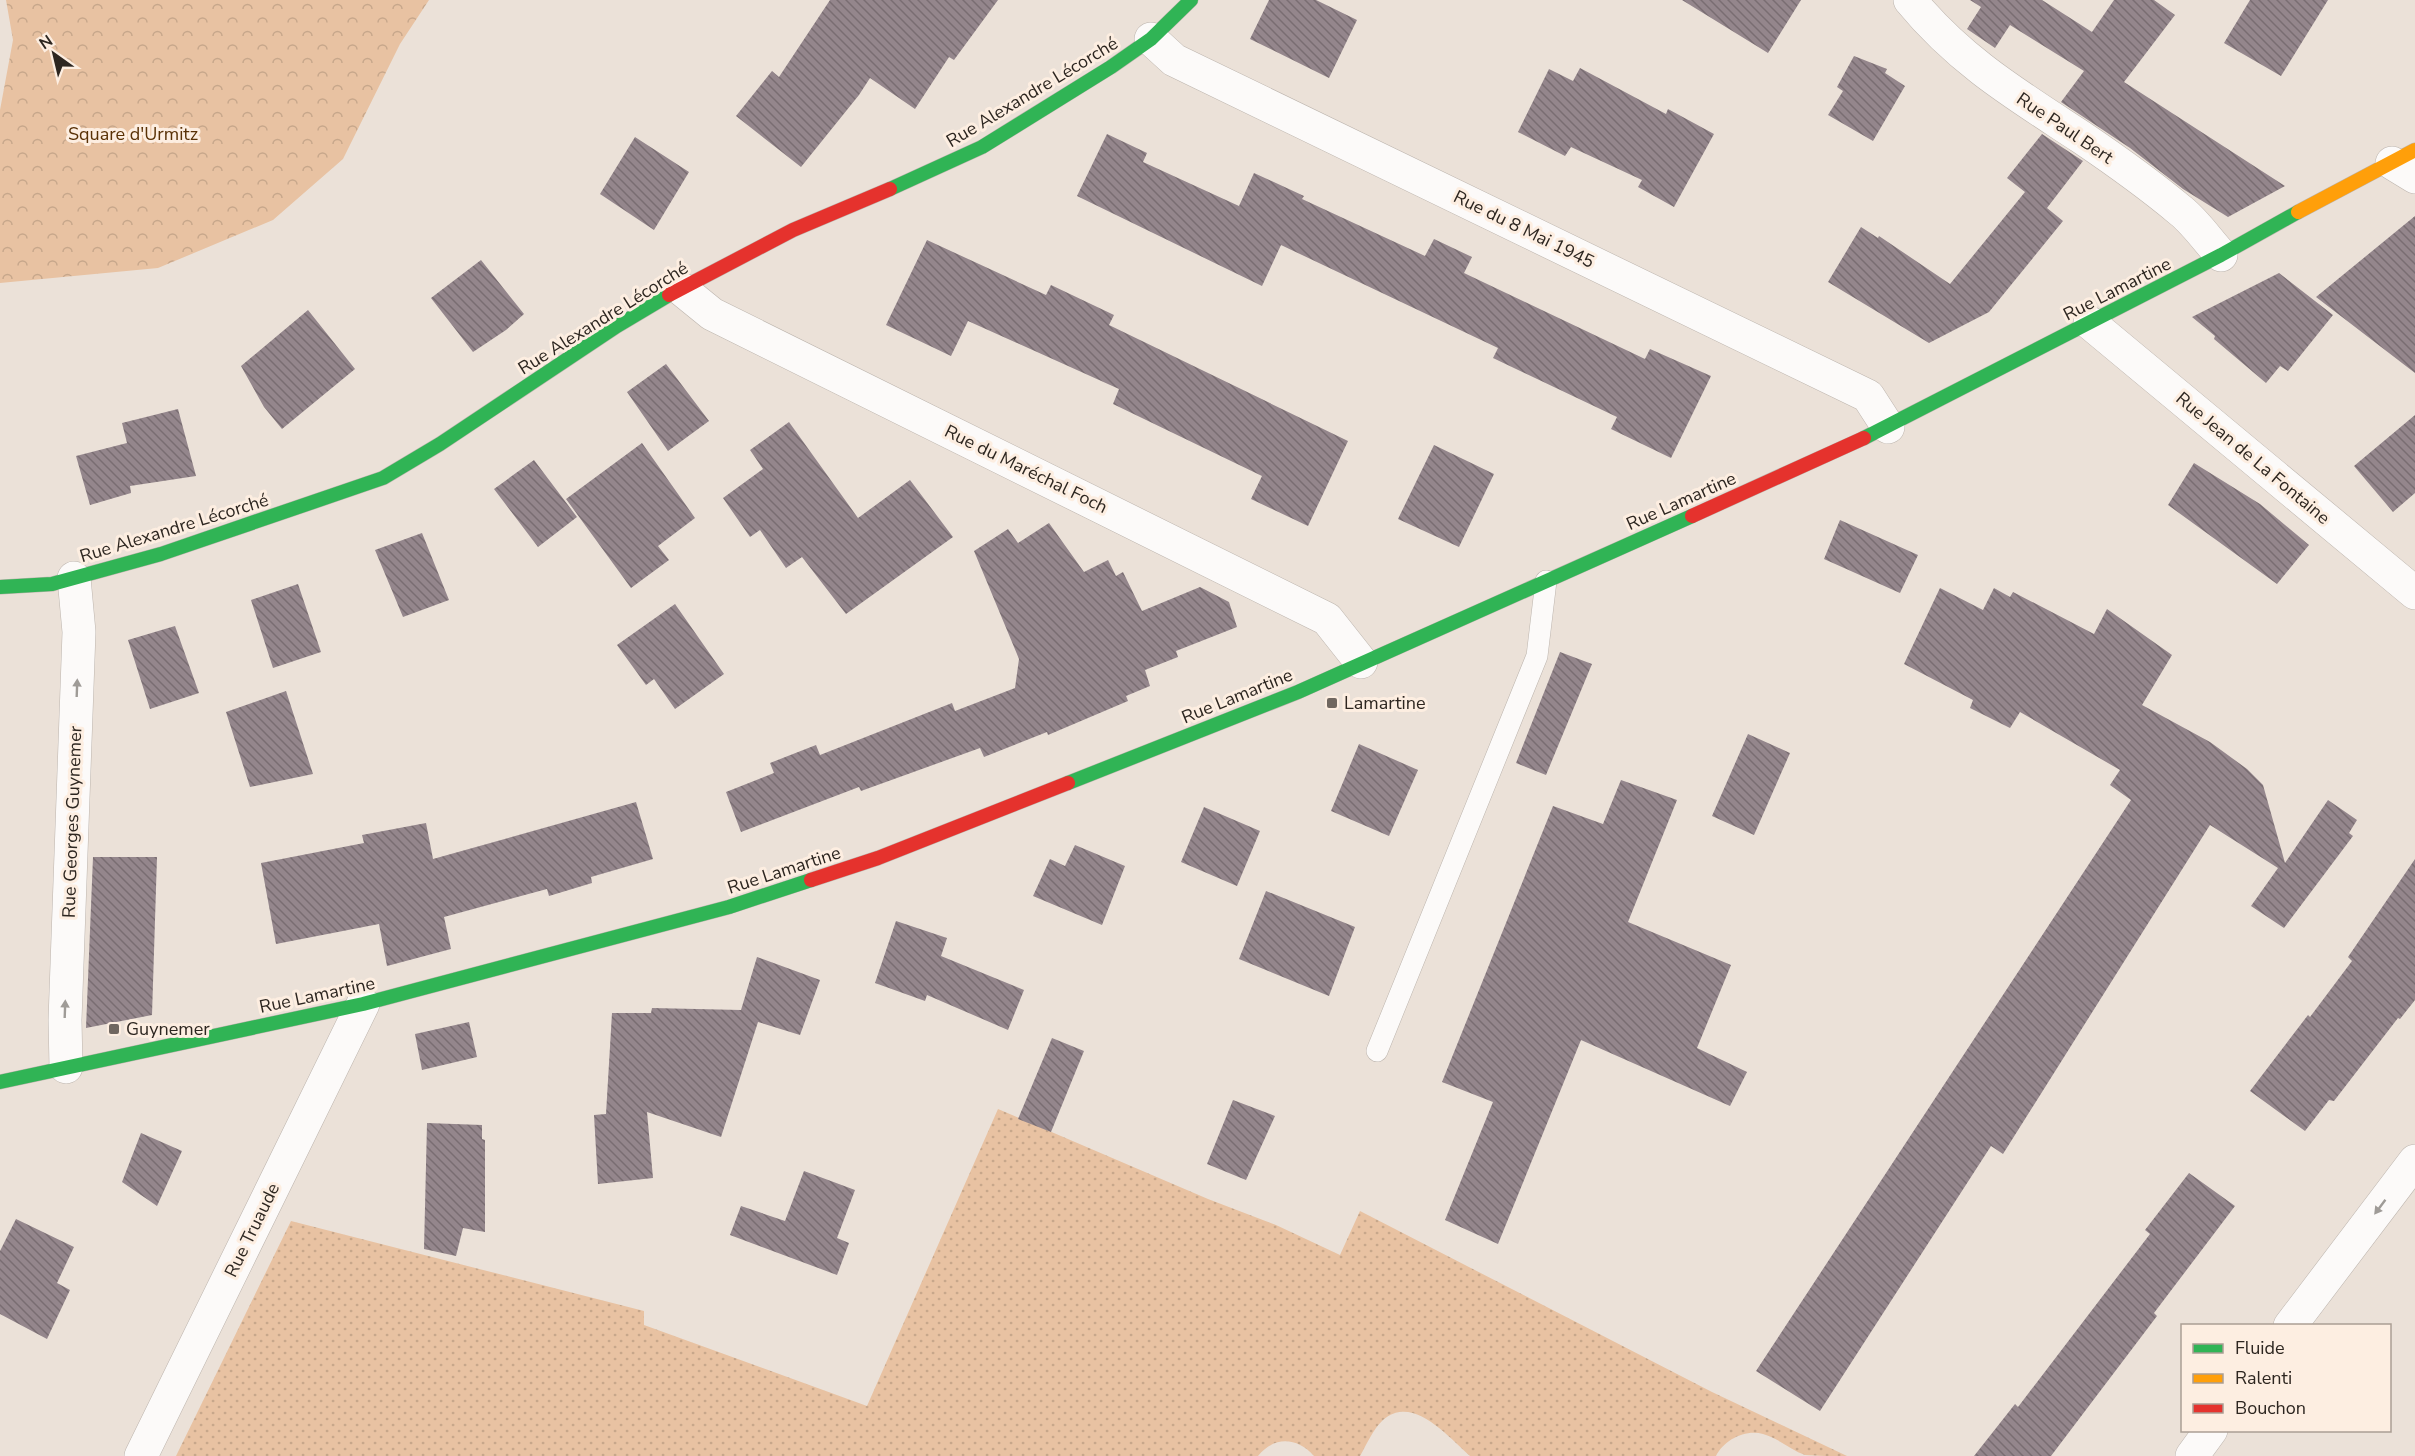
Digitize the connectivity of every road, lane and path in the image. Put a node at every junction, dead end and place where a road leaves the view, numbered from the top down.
1 (1191, 0) edge
2 (1910, 0) edge
3 (1151, 39) junction
4 (2408, 163) edge
5 (2221, 255) junction
6 (680, 288) junction
7 (2090, 323) junction
8 (1888, 427) junction
9 (75, 578) junction
10 (1546, 581) junction
11 (0, 587) edge
12 (2415, 593) edge
13 (1361, 662) junction
14 (363, 1004) junction
15 (1377, 1051) dead end
16 (66, 1067) junction
17 (0, 1082) edge
18 (2415, 1161) edge
19 (2292, 1324) edge
20 (2210, 1432) edge
21 (141, 1456) edge
22 (2192, 1456) edge

1 - 3 street, Rue Alexandre Lécorché
2 - 5 street, Rue Paul Bert
3 - 6 street, Rue Alexandre Lécorché
3 - 8 street, Rue du 8 Mai 1945
4 - 5 street, Rue Lamartine
5 - 7 street, Rue Lamartine
6 - 9 street, Rue Alexandre Lécorché
6 - 13 street, Rue du Maréchal Foch
7 - 8 street, Rue Lamartine
7 - 12 street, Rue Jean de La Fontaine
8 - 10 street, Rue Lamartine
9 - 11 street, Rue Alexandre Lécorché
16 -> 9 street, Rue Georges Guynemer
10 - 13 street, Rue Lamartine
10 - 15 lane
13 - 14 street, Rue Lamartine
14 - 16 street, Rue Lamartine
14 - 21 street, Rue Truaude
16 - 17 street, Rue Lamartine
18 -> 19 street
20 - 22 street

